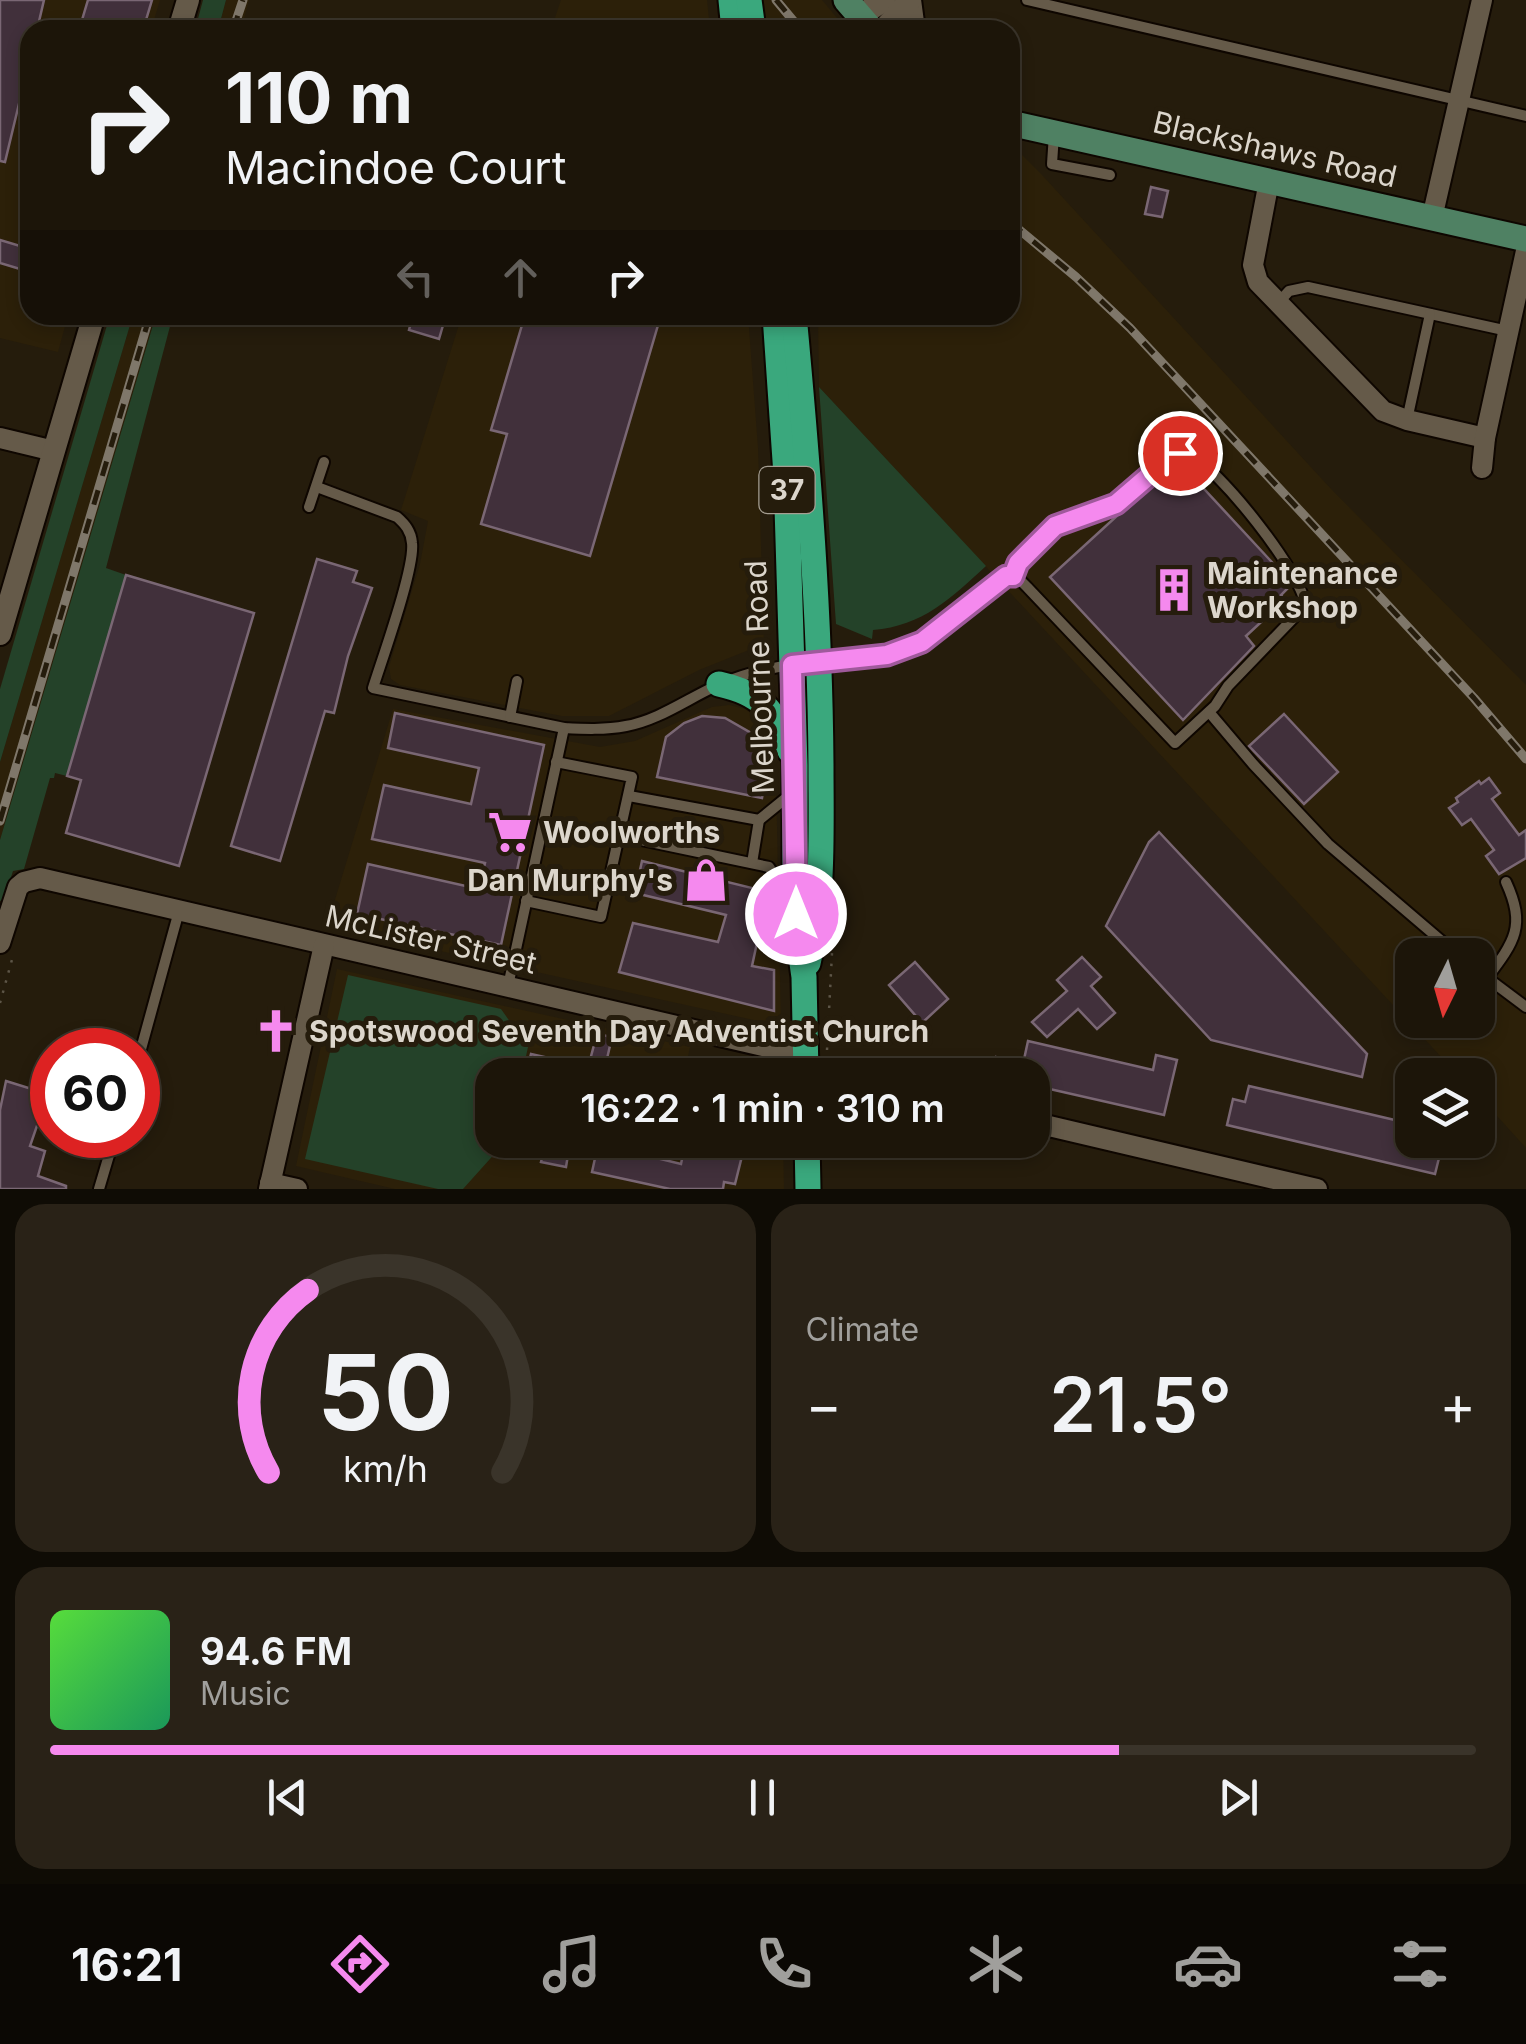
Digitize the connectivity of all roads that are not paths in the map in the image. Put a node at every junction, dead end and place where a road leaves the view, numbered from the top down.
1 (884, 0) edge
2 (910, 0) edge
3 (1027, 0) edge
4 (1482, 0) edge
5 (865, 19) edge
6 (1458, 100) junction
7 (1526, 116) edge
8 (1020, 125) edge
9 (1054, 133) junction
10 (1110, 175) dead end
11 (1270, 181) junction
12 (1432, 218) junction
13 (1526, 239) edge
14 (1526, 251) edge
15 (1278, 302) junction
16 (1430, 314) junction
17 (91, 325) edge
18 (775, 325) edge
19 (795, 325) edge
20 (1514, 334) edge
21 (1407, 420) junction
22 (0, 438) edge
23 (1485, 438) junction
24 (54, 451) junction
25 (324, 462) dead end
26 (1482, 468) dead end
27 (317, 487) junction
28 (310, 507) dead end
29 (1013, 576) junction
30 (0, 634) edge
31 (818, 662) junction
32 (792, 665) junction
33 (518, 681) dead end
34 (719, 684) junction
35 (1209, 712) junction
36 (510, 717) junction
37 (564, 728) junction
38 (556, 762) junction
39 (795, 777) junction
40 (629, 796) junction
41 (759, 820) junction
42 (622, 836) junction
43 (752, 863) junction
44 (1506, 882) dead end
45 (780, 884) dead end
46 (526, 902) junction
47 (179, 910) junction
48 (1438, 938) edge
49 (324, 946) junction
50 (7, 948) edge
51 (1495, 961) edge
52 (804, 978) junction
53 (1495, 984) edge
54 (507, 988) junction
55 (1526, 1008) edge
56 (147, 1028) edge
57 (792, 1058) edge
58 (806, 1058) edge
59 (1050, 1126) edge
60 (109, 1158) edge
61 (807, 1158) edge
62 (270, 1186) edge
63 (100, 1189) edge
64 (297, 1189) edge
65 (808, 1189) edge
66 (1317, 1189) edge

1 - 5 street
2 - 5 street
3 - 6 lane
4 - 6 street
6 - 7 lane
6 - 12 street
8 - 9 main road, Blackshaws Road
9 - 10 lane
9 - 11 main road, Blackshaws Road
11 - 12 main road, Blackshaws Road
11 - 15 street
12 - 13 main road, Blackshaws Road
14 - 20 street
15 - 16 lane
15 - 21 street
16 - 20 lane
16 - 21 lane
17 - 24 street
18 - 32 main road, Melbourne Road / 37
19 - 31 main road, Melbourne Road / 37
20 - 23 street
21 - 23 street
22 - 24 street
23 - 26 street
24 - 30 street
25 - 27 lane
27 - 28 lane
27 - 36 lane
29 - 31 lane
29 - 35 lane
29 - 35 lane
31 - 32 lane
31 - 52 main road, Melbourne Road / 37
32 - 34 lane
32 - 39 main road, Melbourne Road / 37
33 - 36 lane
34 - 37 lane
34 - 39 main road
35 - 48 lane
36 - 37 lane
37 - 38 lane
38 - 40 lane
38 - 46 lane
39 - 41 lane
39 - 52 main road, Melbourne Road / 37
40 - 41 lane
40 - 42 lane
41 - 43 lane
42 - 43 lane
42 - 46 lane
43 - 45 lane
44 - 51 lane
46 - 54 lane
47 - 49 street, McLister Street
47 - 50 street, McLister Street
47 - 56 lane
49 - 54 street, McLister Street
49 - 62 street
52 - 58 main road, Melbourne Road / 37
53 - 55 lane
54 - 57 street, McLister Street
59 - 66 street
60 - 63 lane
61 - 65 main road
62 - 64 street

